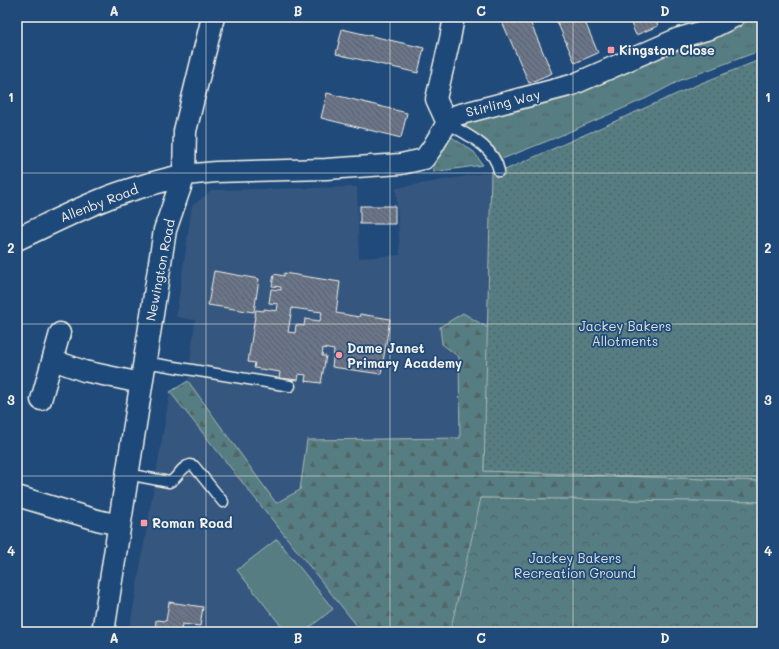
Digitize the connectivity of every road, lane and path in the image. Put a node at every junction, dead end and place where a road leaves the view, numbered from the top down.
1 (213, 17) edge
2 (454, 17) edge
3 (734, 17) edge
4 (447, 123) junction
5 (499, 171) dead end
6 (184, 175) junction
7 (17, 240) edge
8 (60, 333) dead end
9 (53, 360) junction
10 (142, 373) junction
11 (290, 386) dead end
12 (41, 400) dead end
13 (127, 474) junction
14 (17, 496) edge
15 (223, 502) dead end
16 (119, 525) junction
17 (103, 632) edge

1 - 6 main road, Newington Road
2 - 4 street
3 - 4 street, Stirling Way
4 - 5 lane
4 - 6 street, Stirling Way
6 - 7 main road, Allenby Road
6 - 10 main road, Newington Road
8 - 9 street
9 - 10 street
9 - 12 street
10 - 11 lane
10 - 13 main road, Newington Road
13 - 15 lane
13 - 16 main road, Newington Road
14 - 16 street
16 - 17 main road, Newington Road

